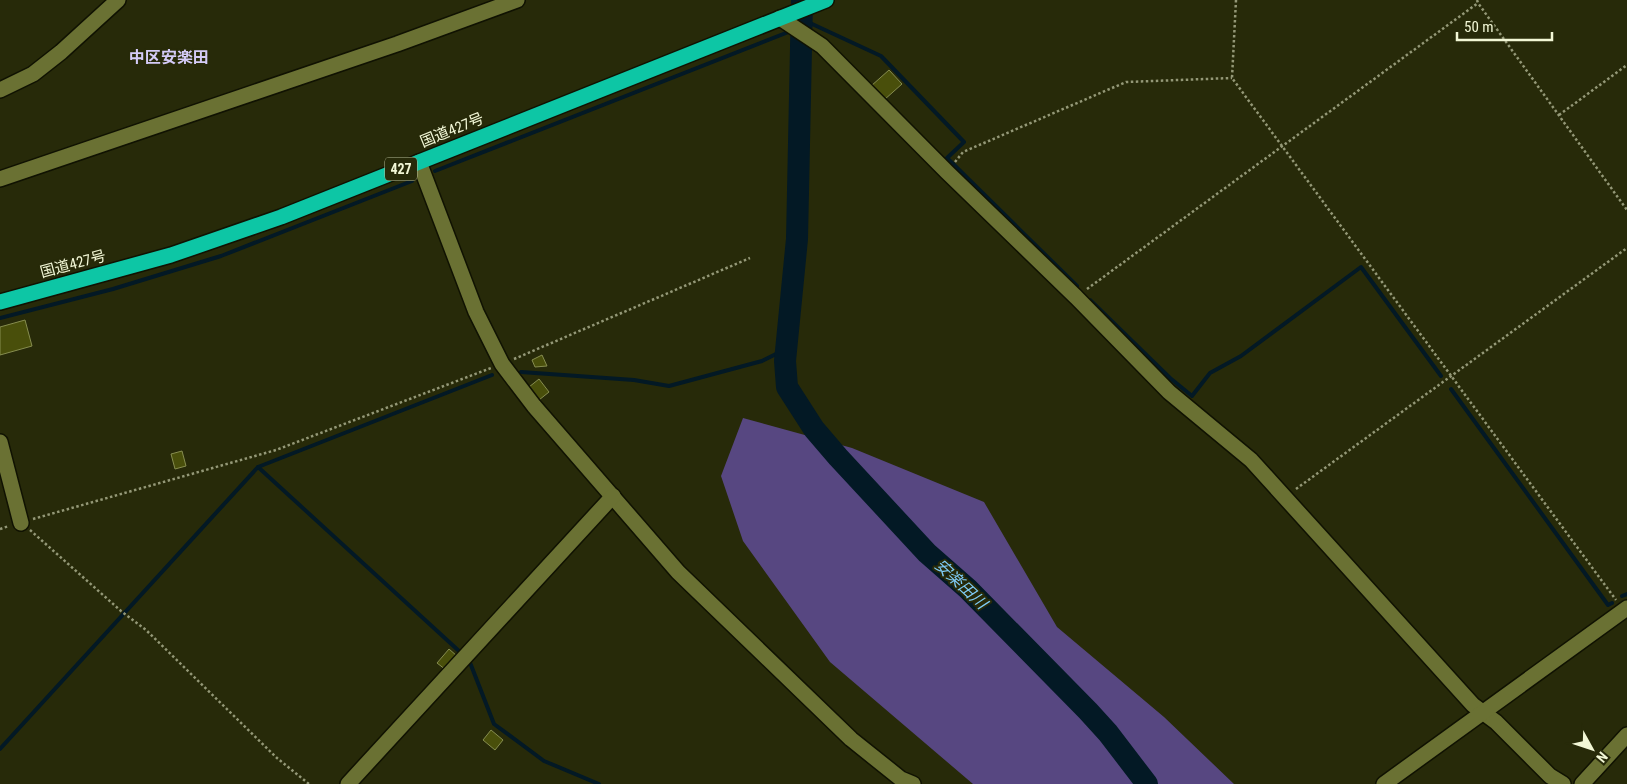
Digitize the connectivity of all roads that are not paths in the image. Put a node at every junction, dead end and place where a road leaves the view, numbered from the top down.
1 (118, 0) edge
2 (518, 0) edge
3 (821, 2) edge
4 (780, 18) junction
5 (0, 90) edge
6 (419, 162) junction
7 (0, 179) edge
8 (0, 302) edge
9 (0, 442) edge
10 (613, 496) junction
11 (22, 523) road end
12 (1625, 609) edge
13 (1482, 712) junction
14 (1627, 736) edge
15 (348, 784) edge
16 (913, 784) edge
17 (1384, 784) edge
18 (1563, 784) edge
19 (1582, 784) edge

1 - 5 street
2 - 7 street
3 - 4 highway, 国道427号 / 427
4 - 6 highway, 国道427号 / 427
4 - 13 street
6 - 8 highway, 国道427号 / 427
6 - 10 street
9 - 11 street
10 - 15 street
10 - 16 street
12 - 13 street
13 - 17 street
13 - 18 street
14 - 19 street

